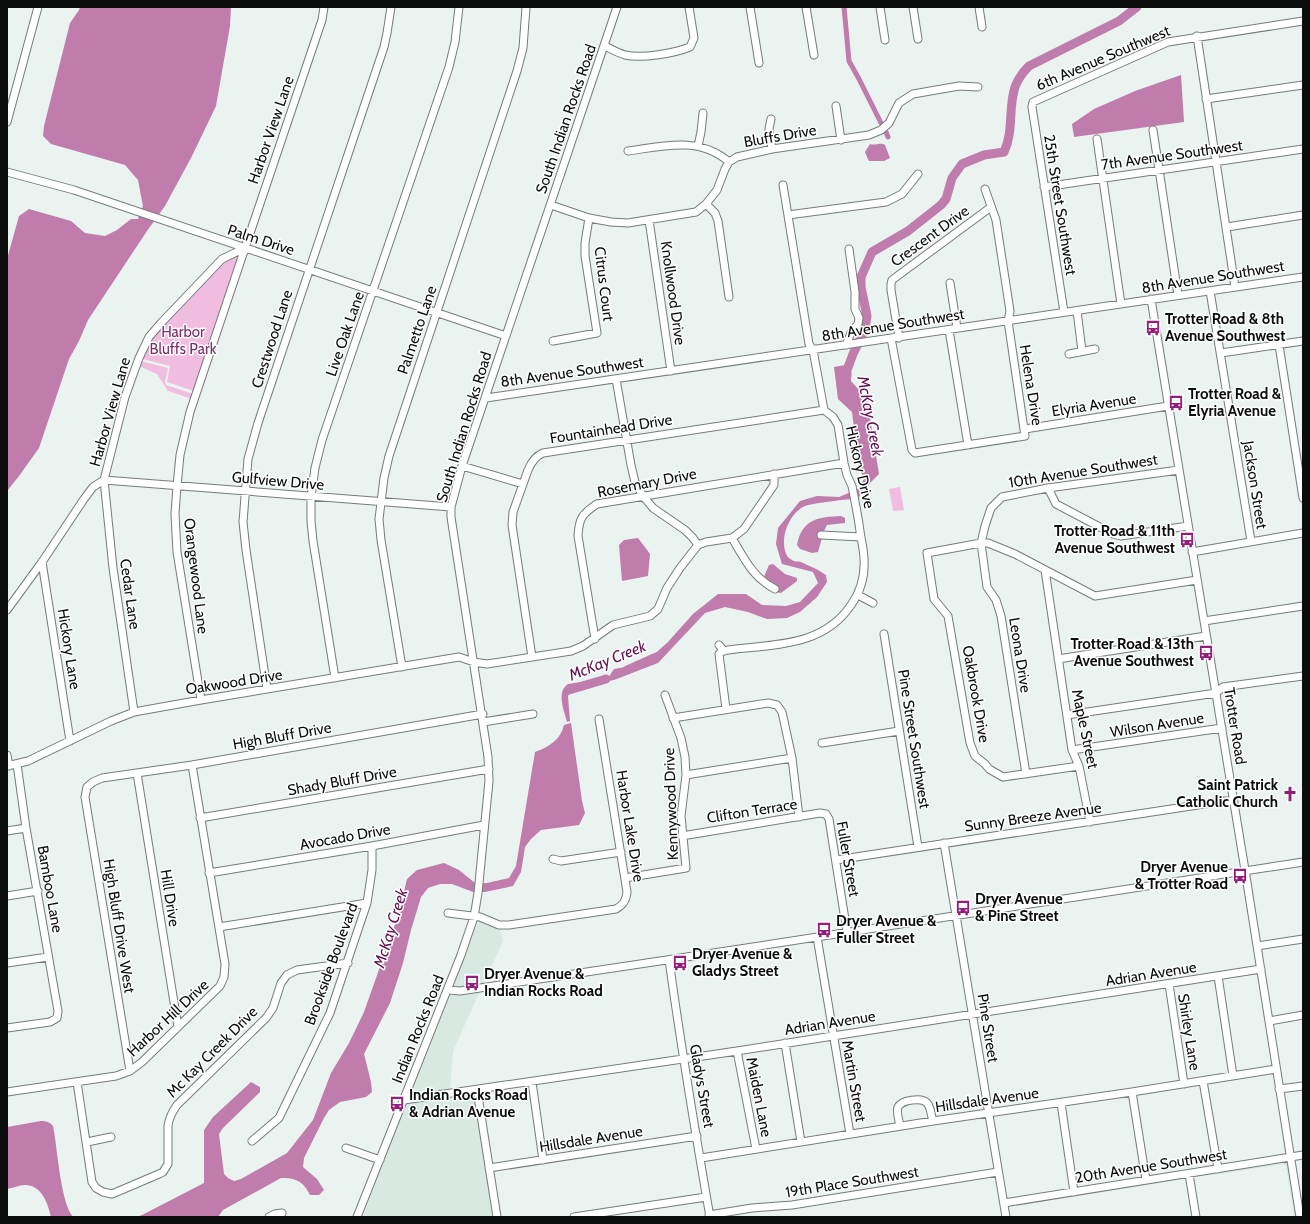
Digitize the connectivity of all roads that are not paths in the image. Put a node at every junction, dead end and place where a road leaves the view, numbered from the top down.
1 (38, 7) edge
2 (324, 7) edge
3 (391, 7) edge
4 (459, 7) edge
5 (526, 7) edge
6 (617, 7) edge
7 (690, 7) edge
8 (750, 7) edge
9 (806, 7) edge
10 (880, 7) edge
11 (913, 7) edge
12 (979, 7) edge
13 (1303, 21) edge
14 (982, 27) dead end
15 (1198, 36) junction
16 (918, 39) dead end
17 (885, 40) dead end
18 (605, 46) junction
19 (814, 55) dead end
20 (759, 63) dead end
21 (1303, 85) edge
22 (978, 87) dead end
23 (1206, 99) junction
24 (1033, 102) joint
25 (836, 106) dead end
26 (703, 113) dead end
27 (771, 119) dead end
28 (7, 122) edge
29 (1153, 130) dead end
30 (1098, 139) dead end
31 (841, 140) junction
32 (698, 146) junction
33 (772, 149) junction
34 (1303, 149) edge
35 (628, 151) dead end
36 (729, 162) junction
37 (1216, 162) junction
38 (1160, 171) junction
39 (7, 172) edge
40 (918, 174) dead end
41 (1103, 179) junction
42 (783, 185) dead end
43 (1044, 187) junction
44 (985, 189) dead end
45 (706, 204) junction
46 (551, 205) junction
47 (992, 207) junction
48 (788, 215) junction
49 (1303, 215) edge
50 (589, 218) junction
51 (649, 220) junction
52 (1227, 227) junction
53 (245, 248) junction
54 (849, 249) dead end
55 (309, 268) junction
56 (1303, 277) edge
57 (950, 283) dead end
58 (1235, 287) junction
59 (1210, 290) junction
60 (373, 292) junction
61 (1178, 295) junction
62 (729, 298) dead end
63 (1150, 300) junction
64 (1122, 304) junction
65 (1077, 310) junction
66 (1064, 312) junction
67 (437, 314) junction
68 (1008, 321) junction
69 (957, 328) junction
70 (949, 330) junction
71 (506, 336) junction
72 (895, 338) junction
73 (553, 341) dead end
74 (1303, 341) edge
75 (846, 345) junction
76 (1279, 345) junction
77 (1095, 349) dead end
78 (813, 350) junction
79 (1082, 351) junction
80 (1221, 353) junction
81 (1069, 354) dead end
82 (671, 371) junction
83 (616, 379) junction
84 (486, 398) junction
85 (1168, 406) junction
86 (824, 410) junction
87 (1025, 429) junction
88 (626, 440) junction
89 (968, 445) junction
90 (844, 463) junction
91 (462, 466) junction
92 (1179, 470) junction
93 (774, 474) junction
94 (104, 480) junction
95 (523, 484) junction
96 (177, 486) junction
97 (1048, 488) junction
98 (245, 491) junction
99 (643, 496) junction
100 (311, 497) junction
101 (1303, 498) edge
102 (380, 502) junction
103 (451, 507) junction
104 (1188, 526) junction
105 (1303, 533) edge
106 (821, 535) dead end
107 (861, 537) junction
108 (732, 538) junction
109 (1251, 541) junction
110 (981, 543) junction
111 (698, 545) junction
112 (1192, 552) junction
113 (42, 562) junction
114 (1045, 570) junction
115 (1197, 580) junction
116 (775, 589) dead end
117 (858, 595) junction
118 (874, 603) dead end
119 (1303, 606) edge
120 (7, 610) edge
121 (1204, 621) junction
122 (884, 634) dead end
123 (1206, 636) junction
124 (595, 639) junction
125 (719, 645) dead end
126 (722, 652) junction
127 (532, 657) junction
128 (1058, 659) junction
129 (474, 662) junction
130 (402, 667) junction
131 (1303, 676) edge
132 (335, 678) junction
133 (267, 689) junction
134 (1216, 693) junction
135 (665, 695) dead end
136 (201, 700) junction
137 (726, 709) junction
138 (134, 712) junction
139 (482, 714) junction
140 (533, 714) dead end
141 (1067, 716) junction
142 (674, 718) junction
143 (599, 719) dead end
144 (484, 722) junction
145 (1222, 728) junction
146 (899, 731) junction
147 (70, 741) junction
148 (822, 743) dead end
149 (1072, 750) junction
150 (7, 755) edge
151 (792, 758) junction
152 (18, 764) junction
153 (192, 764) junction
154 (8, 766) edge
155 (1079, 766) junction
156 (489, 769) junction
157 (137, 773) junction
158 (1026, 774) junction
159 (686, 775) junction
160 (87, 787) joint
161 (1234, 801) junction
162 (826, 814) joint
163 (799, 817) junction
164 (200, 818) junction
165 (1090, 822) junction
166 (484, 826) junction
167 (26, 828) junction
168 (7, 831) edge
169 (682, 836) junction
170 (944, 843) junction
171 (372, 846) junction
172 (918, 847) junction
173 (621, 852) junction
174 (553, 859) dead end
175 (836, 860) junction
176 (1303, 862) edge
177 (1245, 870) junction
178 (209, 873) junction
179 (625, 878) junction
180 (38, 891) junction
181 (7, 896) edge
182 (367, 903) junction
183 (448, 913) dead end
184 (956, 916) junction
185 (474, 917) junction
186 (219, 927) junction
187 (847, 932) junction
188 (817, 937) junction
189 (1303, 939) edge
190 (1257, 946) junction
191 (48, 957) junction
192 (669, 960) junction
193 (7, 963) edge
194 (348, 963) junction
195 (1261, 969) junction
196 (1218, 976) junction
197 (1169, 984) junction
198 (448, 990) junction
199 (973, 1014) junction
200 (1303, 1015) edge
201 (1269, 1020) junction
202 (178, 1027) junction
203 (7, 1028) edge
204 (834, 1036) junction
205 (785, 1043) junction
206 (737, 1051) junction
207 (683, 1058) junction
208 (1276, 1069) junction
209 (130, 1070) junction
210 (1233, 1076) junction
211 (1203, 1081) junction
212 (77, 1082) junction
213 (532, 1082) junction
214 (1184, 1084) junction
215 (1303, 1086) edge
216 (477, 1090) junction
217 (1279, 1090) junction
218 (7, 1092) edge
219 (1132, 1092) junction
220 (404, 1100) junction
221 (1061, 1103) junction
222 (989, 1113) junction
223 (932, 1121) junction
224 (900, 1126) junction
225 (850, 1134) junction
226 (697, 1136) junction
227 (111, 1137) dead end
228 (252, 1141) dead end
229 (87, 1142) junction
230 (801, 1142) junction
231 (346, 1148) dead end
232 (756, 1149) junction
233 (1303, 1156) edge
234 (1290, 1157) junction
235 (701, 1158) junction
236 (380, 1160) junction
237 (543, 1160) junction
238 (489, 1168) junction
239 (1218, 1169) junction
240 (998, 1172) junction
241 (1189, 1174) junction
242 (1146, 1180) junction
243 (1074, 1192) junction
244 (706, 1197) junction
245 (1004, 1203) junction
246 (282, 1213) dead end
247 (710, 1216) edge
248 (269, 1217) edge
249 (357, 1217) edge
250 (497, 1217) edge
251 (574, 1217) edge
252 (1006, 1217) edge
253 (1196, 1217) edge
254 (1300, 1217) edge

1 - 28 street
2 - 53 street, Harbor View Lane
3 - 55 street, Crestwood Lane
4 - 60 street, Live Oak Lane
5 - 67 street, Palmetto Lane
6 - 18 street, South Indian Rocks Road
7 - 18 street
8 - 20 street
9 - 19 street
10 - 17 street
11 - 16 street
12 - 14 street
13 - 15 street, 6th Avenue Southwest
15 - 23 street
15 - 24 street, 6th Avenue Southwest
18 - 46 street, South Indian Rocks Road
21 - 23 street
22 - 31 street, Bluffs Drive
23 - 37 street
24 - 43 street, 25th Street Southwest
25 - 31 street
26 - 32 street
27 - 33 street
29 - 38 street
30 - 41 street
31 - 33 street, Bluffs Drive
32 - 35 street
32 - 36 street
33 - 36 street, Bluffs Drive
34 - 37 street, 7th Avenue Southwest
36 - 45 street, Bluffs Drive
37 - 38 street, 7th Avenue Southwest
37 - 52 street
38 - 41 street, 7th Avenue Southwest
38 - 61 street
39 - 53 street, Palm Drive
40 - 48 street
41 - 43 street, 7th Avenue Southwest
41 - 64 street
42 - 48 street
43 - 66 street, 25th Street Southwest
44 - 47 street, Crescent Drive
45 - 51 street, Bluffs Drive
45 - 62 street
46 - 50 street, Bluffs Drive
46 - 71 street, South Indian Rocks Road
47 - 68 street, Crescent Drive
47 - 72 street, Crescent Drive
48 - 78 street
49 - 52 street
50 - 51 street, Bluffs Drive
50 - 73 street, Citrus Court
51 - 82 street, Knollwood Drive
52 - 58 street
53 - 55 street, Palm Drive
53 - 94 street, Harbor View Lane
53 - 96 street, Orangewood Lane
54 - 75 street
55 - 60 street, Palm Drive
55 - 98 street, Crestwood Lane
56 - 58 street, 8th Avenue Southwest
57 - 69 street
58 - 59 street, 8th Avenue Southwest
59 - 61 street, 8th Avenue Southwest
59 - 80 street, Jackson Street
60 - 67 street, Palm Drive
60 - 100 street, Live Oak Lane
61 - 63 street, 8th Avenue Southwest
63 - 64 street, 8th Avenue Southwest
63 - 85 street, Trotter Road
64 - 65 street, 8th Avenue Southwest
65 - 66 street, 8th Avenue Southwest
65 - 79 street
66 - 68 street, 8th Avenue Southwest
67 - 71 street, Palm Drive
67 - 102 street, Palmetto Lane
68 - 69 street, 8th Avenue Southwest
68 - 87 street, Helena Drive
69 - 70 street, 8th Avenue Southwest
70 - 72 street, 8th Avenue Southwest
70 - 89 street
71 - 84 street, South Indian Rocks Road
72 - 75 street, 8th Avenue Southwest
72 - 89 street
74 - 76 street
75 - 78 street, 8th Avenue Southwest
76 - 80 street
76 - 101 street
77 - 79 street
78 - 82 street, 8th Avenue Southwest
78 - 86 street
79 - 81 street
80 - 109 street, Jackson Street
82 - 83 street, 8th Avenue Southwest
83 - 84 street, 8th Avenue Southwest
83 - 88 street
84 - 91 street, South Indian Rocks Road
85 - 87 street, Elyria Avenue
85 - 92 street, Trotter Road
86 - 88 street, Fountainhead Drive
86 - 90 street, Hickory Drive
87 - 89 street, Helena Drive
88 - 95 street, Fountainhead Drive
88 - 99 street
90 - 93 street, Rosemary Drive
90 - 107 street, Hickory Drive
91 - 95 street
91 - 103 street, South Indian Rocks Road
92 - 97 street, 10th Avenue Southwest
92 - 104 street, Trotter Road
93 - 99 street, Rosemary Drive
93 - 108 street
94 - 96 street, Gulfview Drive
94 - 113 street, Harbor View Lane
94 - 138 street, Cedar Lane
95 - 127 street, Fountainhead Drive
96 - 98 street, Gulfview Drive
96 - 136 street, Orangewood Lane
97 - 104 street
97 - 110 street, 10th Avenue Southwest
98 - 100 street, Gulfview Drive
98 - 133 street, Crestwood Lane
99 - 111 street
99 - 124 street, Rosemary Drive
100 - 102 street, Gulfview Drive
100 - 132 street, Live Oak Lane
102 - 103 street, Gulfview Drive
102 - 130 street, Palmetto Lane
103 - 129 street, South Indian Rocks Road
104 - 112 street, Trotter Road
105 - 109 street
106 - 107 street
107 - 117 street, Hickory Drive
108 - 111 street
108 - 116 street
109 - 112 street
110 - 114 street
110 - 158 street, Leona Drive
110 - 158 street, Oakbrook Drive
111 - 124 street, Oakwood Drive
112 - 115 street, Trotter Road
113 - 120 street, Harbor View Lane
113 - 147 street, Hickory Lane
114 - 115 street
114 - 128 street, Maple Street
115 - 121 street, Trotter Road
117 - 118 street
117 - 126 street, Hickory Drive
119 - 121 street
121 - 123 street, Trotter Road
122 - 146 street, Pine Street Southwest
123 - 128 street
123 - 134 street, Trotter Road
124 - 127 street, Oakwood Drive
125 - 126 street
126 - 137 street
127 - 129 street, Oakwood Drive
128 - 141 street, Maple Street
129 - 130 street, Oakwood Drive
129 - 139 street, South Indian Rocks Road
130 - 132 street, Oakwood Drive
131 - 134 street
132 - 133 street, Oakwood Drive
133 - 136 street, Oakwood Drive
134 - 141 street
134 - 145 street, Trotter Road
135 - 142 street, Kennywood Drive
136 - 138 street, Oakwood Drive
137 - 142 street
137 - 151 street
138 - 147 street, Oakwood Drive
139 - 144 street, South Indian Rocks Road
139 - 153 street, High Bluff Drive
140 - 144 street
141 - 149 street, Maple Street
142 - 159 street, Kennywood Drive
143 - 173 street, Harbor Lake Drive
144 - 156 street, South Indian Rocks Road
145 - 149 street, Wilson Avenue
145 - 161 street, Trotter Road
146 - 148 street
146 - 172 street, Pine Street Southwest
147 - 152 street, Oakwood Drive
149 - 155 street, Maple Street
150 - 154 street
151 - 159 street
151 - 163 street
152 - 154 street, Oakwood Drive
152 - 167 street, Bamboo Lane
153 - 157 street, High Bluff Drive
153 - 164 street, Harbor Hill Drive
155 - 158 street, Oakbrook Drive
155 - 165 street, Maple Street
156 - 164 street, Shady Bluff Drive
156 - 166 street, South Indian Rocks Road
157 - 160 street, High Bluff Drive
157 - 202 street, Hill Drive
159 - 169 street, Kennywood Drive
160 - 209 street, High Bluff Drive West
161 - 165 street, Sunny Breeze Avenue
161 - 177 street, Trotter Road
162 - 163 street, Clifton Terrace
162 - 175 street, Fuller Street
163 - 169 street, Clifton Terrace
164 - 178 street, Harbor Hill Drive
165 - 170 street, Sunny Breeze Avenue
166 - 171 street, Avocado Drive
166 - 185 street, South Indian Rocks Road
167 - 168 street
167 - 180 street, Bamboo Lane
169 - 179 street, Kennywood Drive
170 - 172 street, Sunny Breeze Avenue
170 - 184 street, Pine Street
171 - 178 street, Avocado Drive
171 - 182 street, Brookside Boulevard
172 - 175 street, Sunny Breeze Avenue
173 - 174 street
173 - 179 street, Harbor Lake Drive
175 - 187 street, Fuller Street
176 - 177 street
177 - 184 street
177 - 190 street, Trotter Road
178 - 186 street, Harbor Hill Drive
179 - 185 street, Harbor Lake Drive
180 - 181 street
180 - 191 street, Bamboo Lane
182 - 186 street
182 - 194 street, Brookside Boulevard
183 - 185 street
184 - 187 street
184 - 199 street, Pine Street
185 - 198 street, Indian Rocks Road
186 - 202 street, Harbor Hill Drive
187 - 188 street
188 - 192 street
188 - 204 street, Martin Street
189 - 190 street
190 - 195 street, Trotter Road
191 - 193 street
191 - 203 street, Bamboo Lane
192 - 198 street
192 - 207 street, Gladys Street
194 - 228 street, Brookside Boulevard
194 - 229 street, Mc Kay Creek Drive
195 - 196 street, Adrian Avenue
195 - 201 street, Trotter Road
196 - 197 street, Adrian Avenue
196 - 210 street
197 - 199 street, Adrian Avenue
197 - 214 street, Shirley Lane
198 - 220 street, Indian Rocks Road
199 - 204 street, Adrian Avenue
199 - 222 street, Pine Street
200 - 201 street
201 - 208 street, Trotter Road
202 - 209 street, Harbor Hill Drive
204 - 205 street, Adrian Avenue
204 - 225 street, Martin Street
205 - 206 street, Adrian Avenue
205 - 230 street
206 - 207 street, Adrian Avenue
206 - 232 street, Maiden Lane
207 - 213 street, Adrian Avenue
207 - 226 street, Gladys Street
208 - 210 street, Hillsdale Avenue
208 - 217 street, Trotter Road
209 - 212 street, Harbor Hill Drive
210 - 211 street, Hillsdale Avenue
211 - 214 street, Hillsdale Avenue
211 - 239 street
212 - 218 street, Harbor Hill Drive
212 - 229 street
213 - 216 street, Adrian Avenue
213 - 237 street
214 - 219 street, Hillsdale Avenue
215 - 217 street
216 - 220 street, Adrian Avenue
216 - 238 street
217 - 234 street, Trotter Road
219 - 221 street, Hillsdale Avenue
219 - 242 street
220 - 236 street, Indian Rocks Road
221 - 222 street, Hillsdale Avenue
221 - 243 street
222 - 223 street, Hillsdale Avenue
222 - 240 street, Pine Street
223 - 224 street, Hillsdale Avenue
223 - 224 street
224 - 225 street, Hillsdale Avenue
225 - 230 street, Hillsdale Avenue
226 - 235 street, Gladys Street
226 - 237 street, Hillsdale Avenue
227 - 229 street
230 - 232 street, Hillsdale Avenue
231 - 236 street
232 - 235 street, Hillsdale Avenue
233 - 234 street, 20th Avenue Southwest
234 - 239 street, 20th Avenue Southwest
234 - 254 street, Trotter Road
235 - 244 street, Gladys Street
236 - 249 street, Indian Rocks Road
237 - 238 street, Hillsdale Avenue
238 - 250 street
239 - 241 street, 20th Avenue Southwest
240 - 245 street, Pine Street
240 - 247 street, 19th Place Southwest
241 - 242 street, 20th Avenue Southwest
241 - 253 street
242 - 243 street, 20th Avenue Southwest
243 - 245 street, 20th Avenue Southwest
244 - 247 street, Gladys Street
244 - 251 street
245 - 252 street, Pine Street
246 - 248 street

